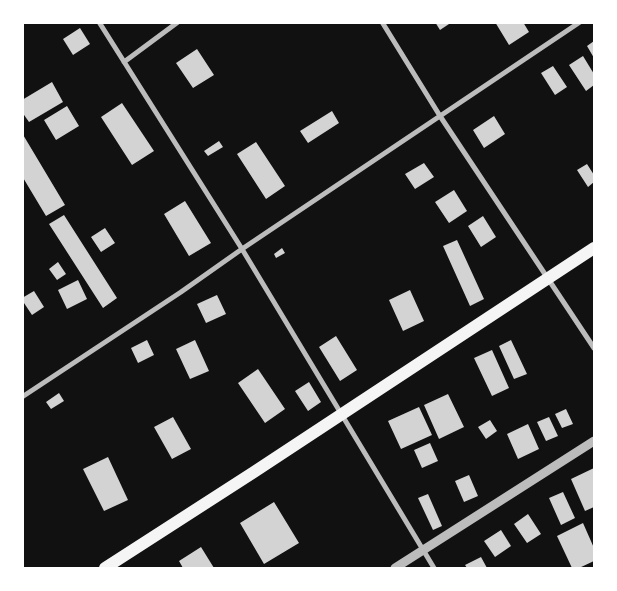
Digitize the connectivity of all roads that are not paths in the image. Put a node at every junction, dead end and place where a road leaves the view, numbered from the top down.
1 (99, 22) edge
2 (178, 22) edge
3 (382, 22) edge
4 (580, 22) edge
5 (124, 62) junction
6 (440, 116) junction
7 (594, 248) edge
8 (242, 249) junction
9 (548, 279) junction
10 (594, 348) edge
11 (22, 397) edge
12 (342, 415) junction
13 (594, 441) edge
14 (424, 551) junction
15 (105, 568) edge
16 (395, 568) edge
17 (434, 568) edge

1 - 5 street
2 - 5 street
3 - 6 street
4 - 6 street
5 - 8 street
6 - 8 street
6 - 9 street
7 - 9 main road
8 - 11 street
8 - 12 street
9 - 10 street
9 - 12 main road
12 - 14 street
12 - 15 main road
13 - 14 street
14 - 16 street
14 - 17 street

